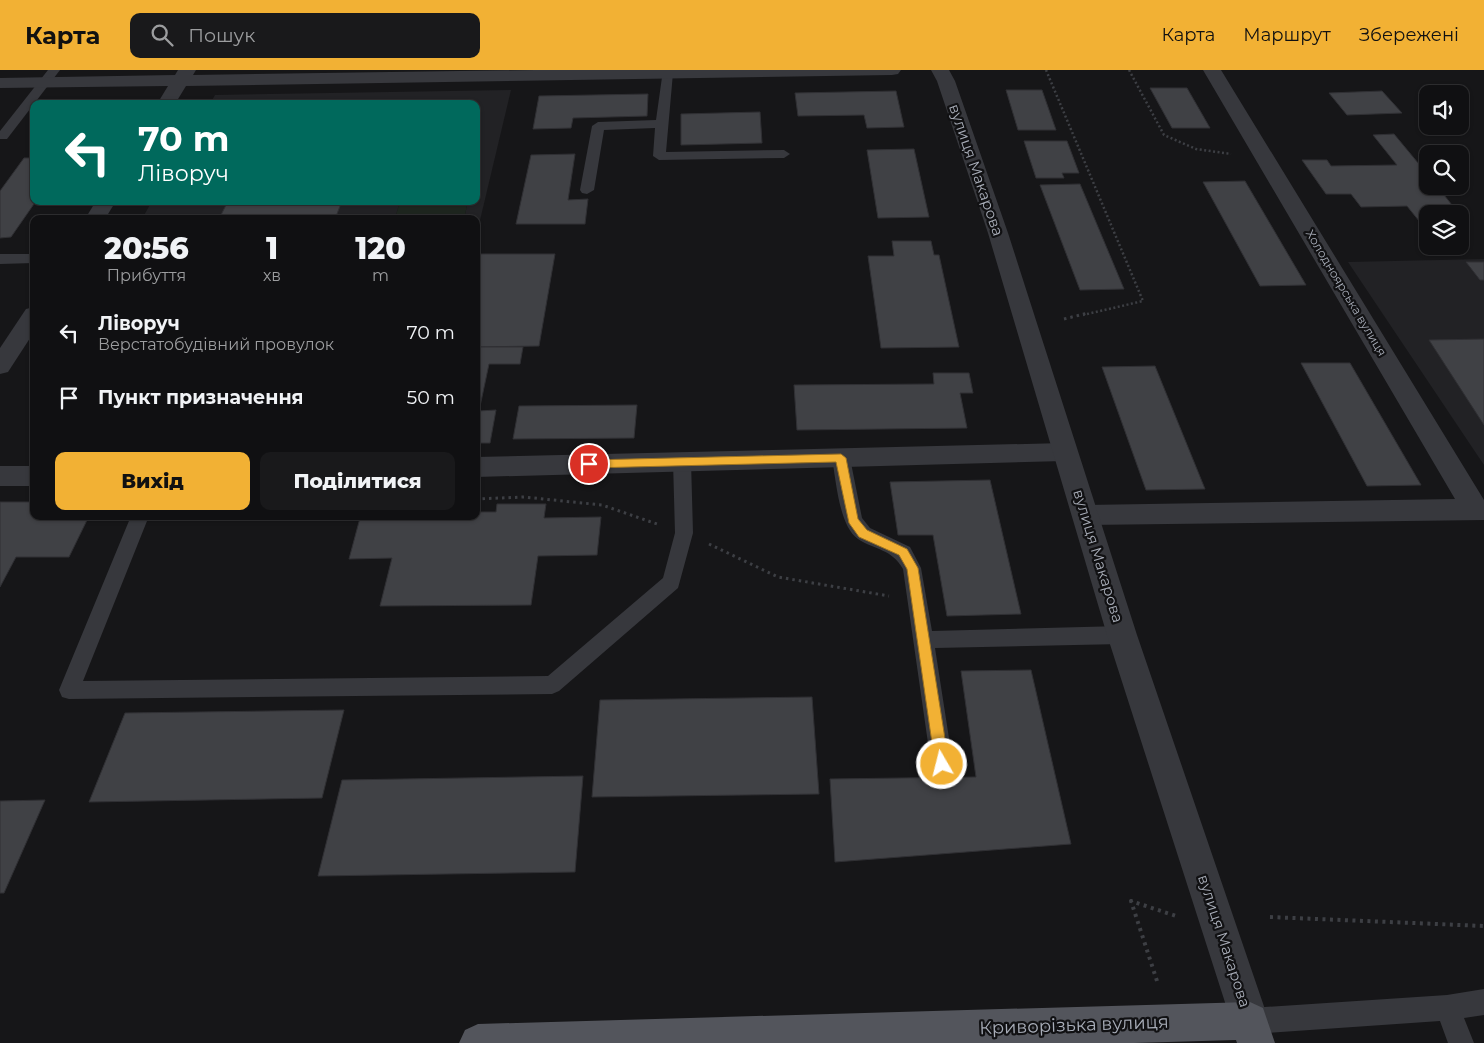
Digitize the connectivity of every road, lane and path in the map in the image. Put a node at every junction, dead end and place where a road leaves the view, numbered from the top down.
1 (892, 70) edge
2 (940, 70) edge
3 (1046, 70) edge
4 (1129, 70) edge
5 (1212, 70) edge
6 (667, 73) junction
7 (184, 75) edge
8 (50, 76) edge
9 (0, 83) edge
10 (31, 100) edge
11 (168, 100) edge
12 (30, 102) edge
13 (662, 124) junction
14 (3, 136) dead end
15 (784, 154) dead end
16 (1262, 154) junction
17 (587, 190) dead end
18 (30, 258) edge
19 (0, 259) edge
20 (1064, 319) dead end
21 (30, 320) edge
22 (0, 366) edge
23 (1064, 452) junction
24 (841, 458) junction
25 (682, 461) junction
26 (480, 467) edge
27 (0, 476) edge
28 (30, 476) edge
29 (1479, 510) edge
30 (1086, 515) junction
31 (138, 520) edge
32 (1122, 635) junction
33 (924, 640) junction
34 (942, 764) dead end
35 (1176, 916) dead end
36 (1270, 917) dead end
37 (1484, 926) edge
38 (1157, 981) dead end
39 (1484, 1002) edge
40 (1447, 1008) junction
41 (1253, 1032) edge
42 (478, 1043) edge
43 (1461, 1043) edge

1 - 6 street
2 - 23 street, вулиця Макарова
3 - 20 path
4 - 16 path
5 - 16 street, Холодноярська вулиця
6 - 7 street
6 - 13 lane
7 - 8 street
7 - 11 street
8 - 9 street
8 - 10 lane
12 - 14 lane
13 - 15 lane
13 - 17 lane
16 - 29 street, Холодноярська вулиця
18 - 19 lane
21 - 22 street
23 - 24 street
23 - 30 street, вулиця Макарова
24 - 25 street
24 - 33 lane
25 - 26 street
25 - 31 lane
27 - 28 street
29 - 30 street
30 - 32 street, вулиця Макарова
32 - 33 lane
32 - 41 street, вулиця Макарова
33 - 34 lane
35 - 38 path
36 - 37 path
39 - 40 lane
40 - 41 lane
40 - 43 lane
41 - 42 main road, Криворізька вулиця

